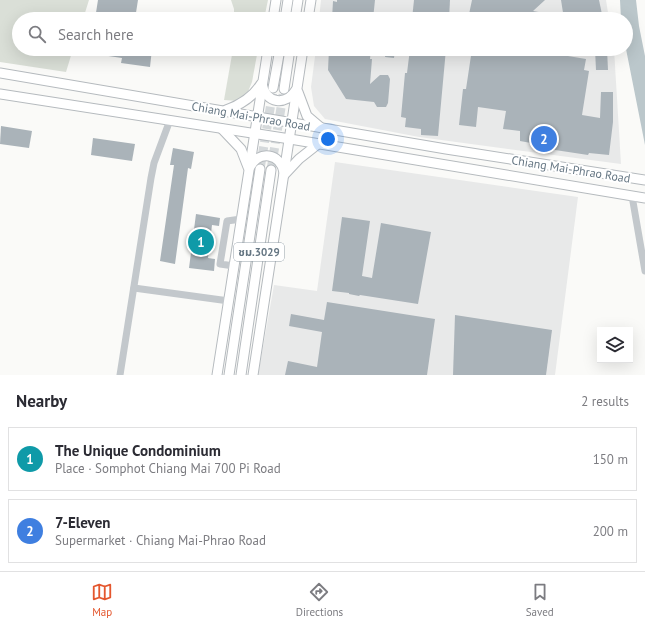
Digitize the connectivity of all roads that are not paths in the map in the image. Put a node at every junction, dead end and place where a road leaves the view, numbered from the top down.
1 (276, 0) edge
2 (288, 0) edge
3 (298, 0) edge
4 (311, 0) edge
5 (274, 12) edge
6 (286, 12) edge
7 (296, 12) edge
8 (309, 12) edge
9 (267, 56) edge
10 (279, 56) edge
11 (289, 56) edge
12 (302, 56) edge
13 (0, 73) edge
14 (262, 83) junction
15 (273, 88) tunnel mouth
16 (284, 89) tunnel mouth
17 (297, 89) junction
18 (0, 94) edge
19 (224, 111) junction
20 (257, 117) junction
21 (170, 120) junction
22 (292, 123) junction
23 (321, 128) junction
24 (222, 129) junction
25 (254, 134) junction
26 (290, 139) junction
27 (318, 144) junction
28 (260, 169) tunnel mouth
29 (248, 170) junction
30 (271, 170) tunnel mouth
31 (283, 176) junction
32 (643, 180) edge
33 (639, 197) edge
34 (241, 220) junction
35 (234, 266) junction
36 (645, 271) edge
37 (134, 288) junction
38 (229, 301) junction
39 (120, 375) edge
40 (217, 375) edge
41 (229, 375) edge
42 (241, 375) edge
43 (253, 375) edge

1 - 5 main road
2 - 6 main road
3 - 7 main road
4 - 8 main road
9 - 14 main road
10 - 15 main road
11 - 16 main road
12 - 17 main road
13 - 19 main road, Chiang Mai-Phrao Road
14 - 17 main road
14 - 19 main road
14 - 20 main road
17 - 22 main road
17 - 23 main road
18 - 21 main road, Chiang Mai-Phrao Road
19 - 20 main road, Chiang Mai-Phrao Road
20 - 22 main road, Chiang Mai-Phrao Road
20 - 25 main road
21 - 24 main road, Chiang Mai-Phrao Road
21 - 37 street
22 - 23 main road, Chiang Mai-Phrao Road
22 - 26 main road
23 - 32 main road, Chiang Mai-Phrao Road
24 - 25 main road, Chiang Mai-Phrao Road
24 - 29 main road
25 - 26 main road, Chiang Mai-Phrao Road
25 - 29 main road
26 - 27 main road, Chiang Mai-Phrao Road
26 - 31 main road
27 - 31 main road
27 - 33 main road, Chiang Mai-Phrao Road
28 - 41 main road, ชม.3029
29 - 31 main road
29 - 34 main road
30 - 42 main road, ชม.3029
31 - 43 main road
33 - 36 street
34 - 35 main road
34 - 35 street
35 - 38 main road
37 - 38 street
37 - 39 street
38 - 40 main road

